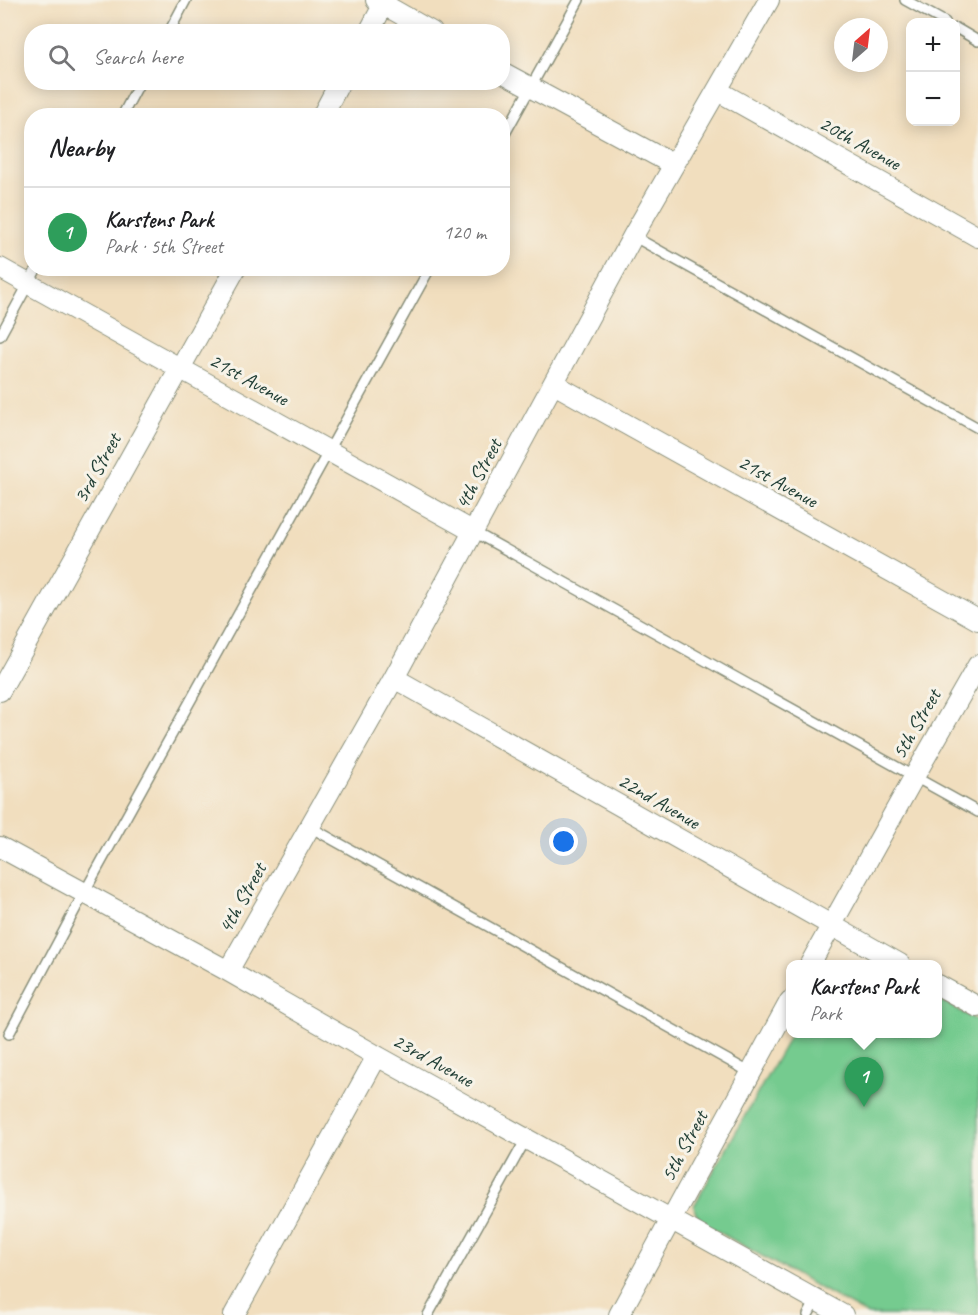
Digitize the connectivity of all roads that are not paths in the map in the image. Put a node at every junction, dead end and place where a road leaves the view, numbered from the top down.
1 (186, 0) edge
2 (579, 0) edge
3 (769, 0) edge
4 (905, 0) edge
5 (382, 1) edge
6 (938, 18) edge
7 (173, 24) edge
8 (372, 24) edge
9 (419, 24) edge
10 (960, 30) edge
11 (978, 41) edge
12 (510, 76) edge
13 (531, 88) junction
14 (136, 90) edge
15 (336, 90) edge
16 (718, 91) junction
17 (126, 108) edge
18 (326, 108) edge
19 (510, 125) edge
20 (674, 165) junction
21 (633, 237) junction
22 (978, 237) edge
23 (0, 268) edge
24 (24, 274) edge
25 (33, 276) edge
26 (232, 276) edge
27 (426, 276) edge
28 (0, 336) edge
29 (180, 369) junction
30 (554, 384) junction
31 (978, 428) edge
32 (329, 450) junction
33 (474, 532) junction
34 (978, 620) edge
35 (978, 665) edge
36 (394, 678) junction
37 (0, 691) edge
38 (914, 777) junction
39 (978, 812) edge
40 (310, 826) junction
41 (0, 847) edge
42 (84, 893) junction
43 (831, 926) junction
44 (812, 960) edge
45 (893, 960) edge
46 (228, 971) junction
47 (942, 987) edge
48 (786, 1007) edge
49 (978, 1007) edge
50 (9, 1034) dead end
51 (377, 1056) junction
52 (751, 1073) junction
53 (526, 1139) junction
54 (671, 1220) junction
55 (812, 1308) edge
56 (234, 1315) edge
57 (428, 1315) edge
58 (619, 1315) edge
59 (843, 1315) edge

1 - 7 lane
2 - 13 lane
3 - 16 street, 4th Street
4 - 6 lane
5 - 8 street
5 - 9 street
10 - 11 lane
12 - 13 street
13 - 19 lane
13 - 20 street
14 - 17 lane
15 - 18 street
16 - 20 street, 4th Street
16 - 22 street, 20th Avenue
20 - 21 street, 4th Street
21 - 30 street, 4th Street
21 - 31 lane
23 - 24 street, 21st Avenue
25 - 28 lane
25 - 29 street, 21st Avenue
26 - 29 street, 3rd Street
27 - 32 lane
29 - 32 street, 21st Avenue
29 - 37 street, 3rd Street
30 - 33 street, 4th Street
30 - 34 street, 21st Avenue
32 - 33 street, 21st Avenue
32 - 42 lane
33 - 36 street, 4th Street
33 - 38 lane
35 - 38 street, 5th Street
36 - 40 street, 4th Street
36 - 43 street, 22nd Avenue
38 - 39 lane
38 - 43 street, 5th Street
40 - 46 street, 4th Street
40 - 52 lane
41 - 42 street, 23rd Avenue
42 - 46 street, 23rd Avenue
42 - 50 lane
43 - 44 street, 5th Street
43 - 45 street, 22nd Avenue
46 - 51 street, 23rd Avenue
47 - 49 street
48 - 52 street, 5th Street
51 - 53 street, 23rd Avenue
51 - 56 street
52 - 54 street, 5th Street
53 - 54 street, 23rd Avenue
53 - 57 lane
54 - 55 street, 23rd Avenue
54 - 58 street, 5th Street
55 - 59 street, 23rd Avenue

